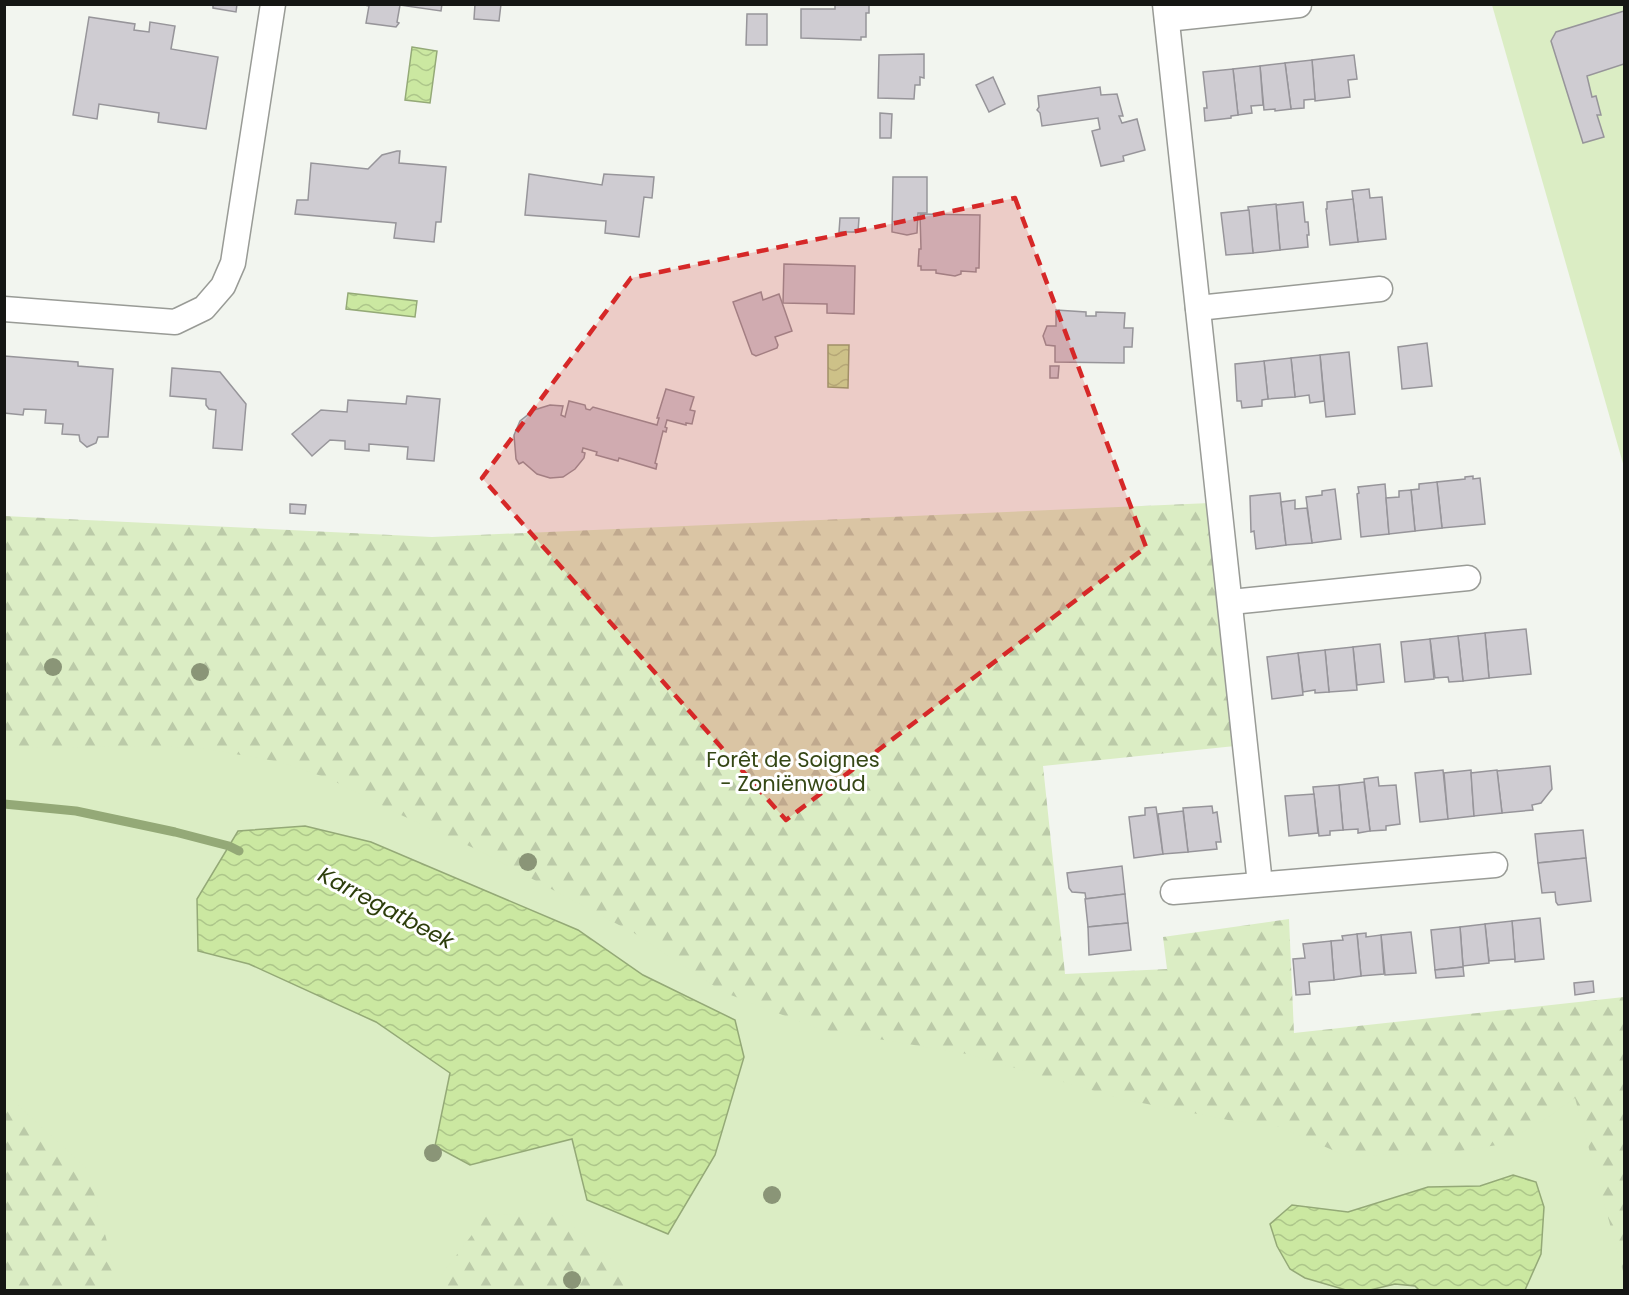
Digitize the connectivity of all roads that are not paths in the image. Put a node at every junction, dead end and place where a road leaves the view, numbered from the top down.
1 (273, 4) edge
2 (1299, 5) edge
3 (1166, 12) edge
4 (1380, 289) dead end
5 (1198, 308) junction
6 (4, 309) edge
7 (1468, 578) dead end
8 (1231, 602) junction
9 (1495, 865) dead end
10 (1260, 884) junction
11 (1173, 892) dead end

1 - 6 street
2 - 3 street
3 - 5 street
4 - 5 street
5 - 8 street
7 - 8 street
8 - 10 street
9 - 10 street
10 - 11 street

